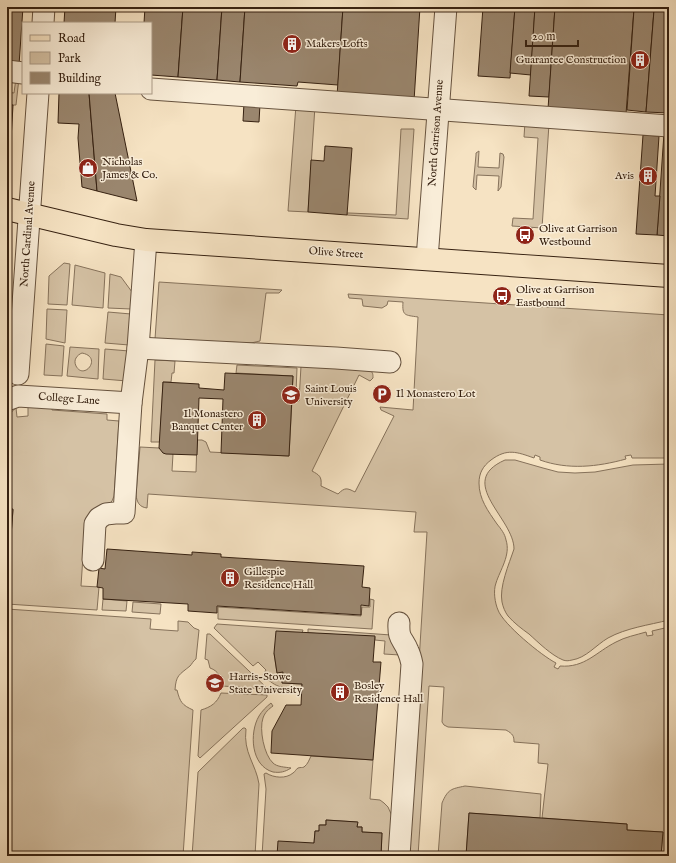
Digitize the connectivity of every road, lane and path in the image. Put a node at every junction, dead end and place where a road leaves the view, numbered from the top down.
1 (44, 7) edge
2 (446, 7) edge
3 (43, 22) edge
4 (7, 71) edge
5 (22, 73) edge
6 (152, 89) edge
7 (38, 94) edge
8 (438, 109) junction
9 (669, 126) edge
10 (7, 209) edge
11 (30, 214) junction
12 (146, 240) junction
13 (427, 259) junction
14 (669, 276) edge
15 (138, 348) junction
16 (390, 362) dead end
17 (18, 374) dead end
18 (7, 400) edge
19 (131, 403) junction
20 (93, 560) dead end
21 (399, 623) dead end
22 (399, 856) edge

1 - 3 street
2 - 8 street, North Garrison Avenue
4 - 5 street
6 - 8 street
7 - 11 street, North Cardinal Avenue
8 - 9 street
8 - 13 street, North Garrison Avenue
10 - 11 main road, Olive Street
11 - 12 main road, Olive Street
11 - 17 street, North Cardinal Avenue
12 - 13 main road, Olive Street
12 - 15 street
13 - 14 main road, Olive Street
15 - 16 street
15 - 19 street
18 - 19 street, College Lane
19 - 20 street
21 - 22 street

